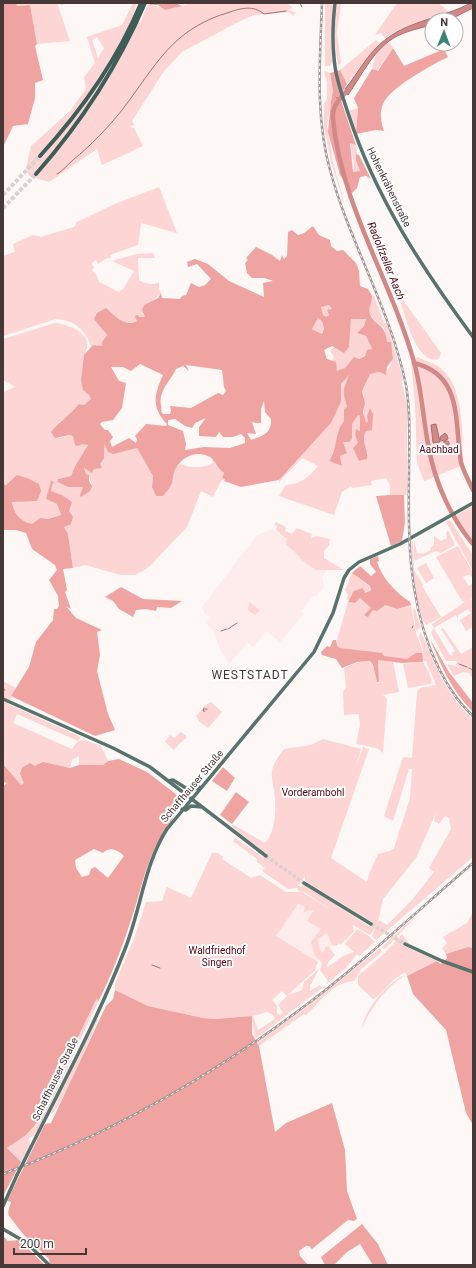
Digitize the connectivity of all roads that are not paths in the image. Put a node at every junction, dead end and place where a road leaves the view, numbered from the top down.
1 (141, 3) edge
2 (145, 3) edge
3 (335, 3) edge
4 (40, 156) tunnel mouth
5 (36, 174) tunnel mouth
6 (473, 337) edge
7 (473, 503) edge
8 (4, 700) edge
9 (168, 780) junction
10 (202, 787) junction
11 (191, 799) junction
12 (202, 807) junction
13 (182, 809) junction
14 (266, 856) tunnel mouth
15 (304, 883) tunnel mouth
16 (371, 924) tunnel mouth
17 (404, 944) tunnel mouth
18 (473, 972) edge
19 (3, 1206) edge
20 (4, 1230) edge
21 (49, 1265) edge

1 - 4 highway
2 - 5 highway
3 - 6 main road, Hohenkrähenstraße
7 - 10 main road, Schaffhauser Straße
8 - 9 main road
9 - 10 main road
9 - 11 main road
10 - 11 main road, Schaffhauser Straße
11 - 12 main road
11 - 13 main road, Schaffhauser Straße
12 - 13 main road
12 - 14 main road
13 - 19 main road, Schaffhauser Straße, bridge
15 - 16 main road
17 - 18 main road
20 - 21 main road

